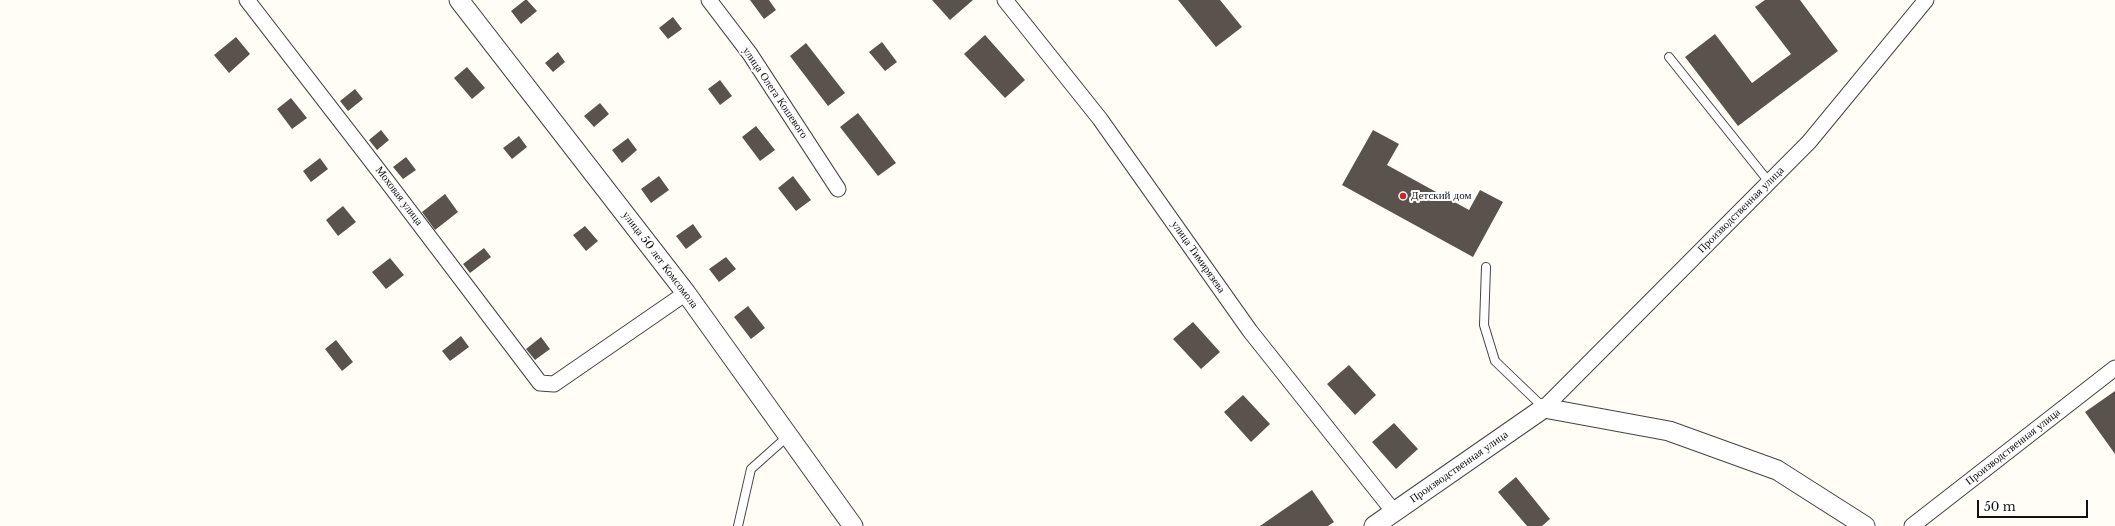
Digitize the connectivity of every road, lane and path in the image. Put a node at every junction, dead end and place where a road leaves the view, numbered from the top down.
1 (246, 0) edge
2 (459, 0) edge
3 (709, 0) edge
4 (1005, 0) edge
5 (1926, 0) edge
6 (1670, 57) dead end
7 (1769, 182) junction
8 (838, 189) dead end
9 (1486, 267) dead end
10 (686, 293) junction
11 (2115, 368) edge
12 (1544, 408) junction
13 (788, 436) junction
14 (1394, 512) junction
15 (1862, 525) edge
16 (738, 526) edge
17 (853, 526) edge
18 (1374, 526) edge
19 (1912, 526) edge

1 - 10 street, Моховая улица
2 - 10 street, улица 50 лет Комсомола
3 - 8 street, улица Олега Кошевого
4 - 14 street, улица Тимирязева
5 - 7 street, Производственная улица
6 - 7 lane
7 - 12 street, Производственная улица
9 - 12 lane
10 - 13 street, улица 50 лет Комсомола
11 - 19 street, Производственная улица
12 - 14 street, Производственная улица
12 - 15 street
13 - 16 lane
13 - 17 street, улица 50 лет Комсомола
14 - 18 street, Производственная улица

